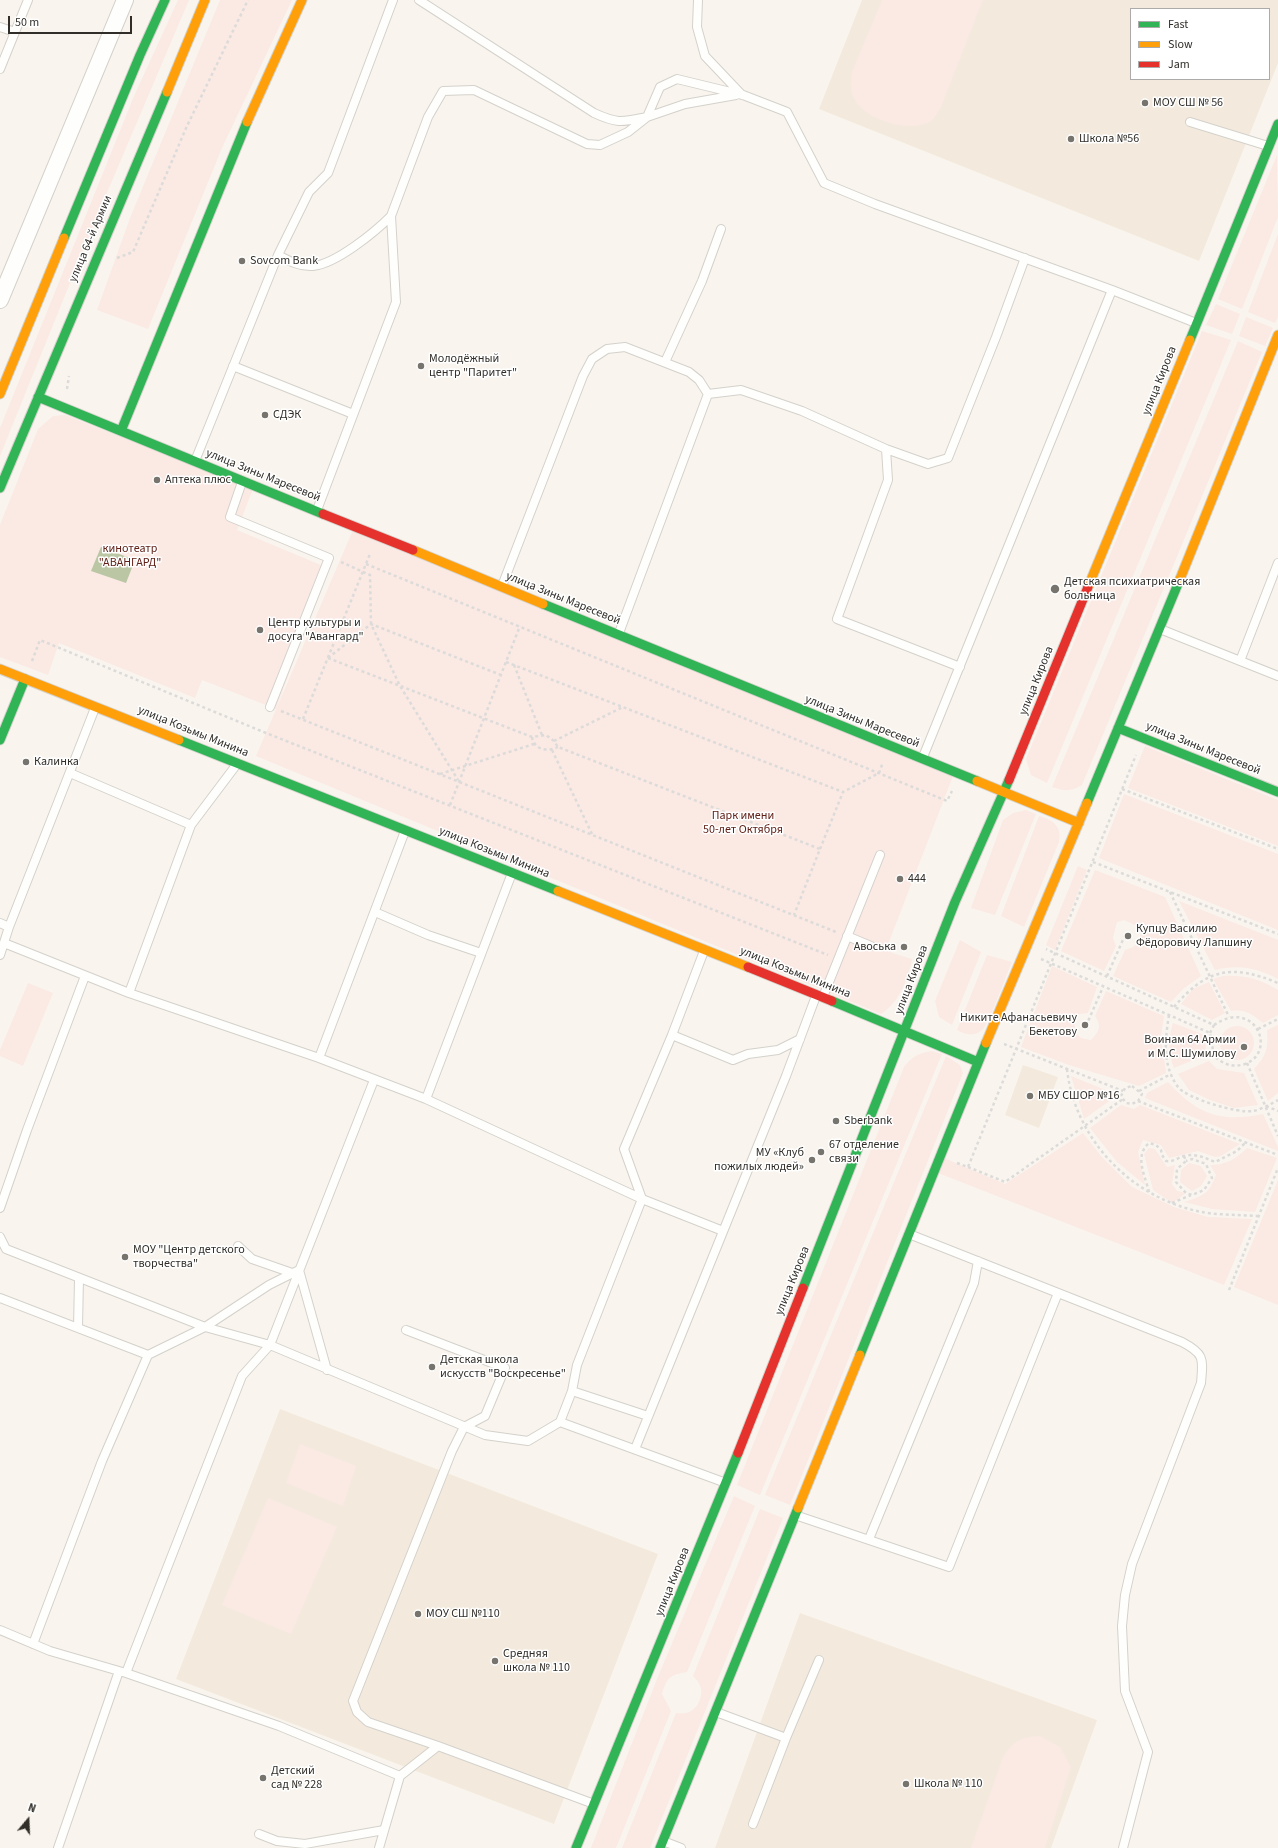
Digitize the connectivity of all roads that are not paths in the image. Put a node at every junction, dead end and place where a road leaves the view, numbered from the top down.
1 (28, 0) edge
2 (125, 0) edge
3 (205, 0) edge
4 (302, 0) edge
5 (393, 0) edge
6 (418, 0) edge
7 (698, 0) edge
8 (160, 4) edge
9 (0, 27) edge
10 (15, 32) junction
11 (0, 69) edge
12 (741, 95) junction
13 (647, 117) junction
14 (1190, 122) dead end
15 (1278, 124) edge
16 (1269, 146) junction
17 (391, 216) junction
18 (721, 228) dead end
19 (278, 255) junction
20 (1025, 258) junction
21 (1112, 290) junction
22 (0, 300) edge
23 (1196, 323) junction
24 (1278, 335) edge
25 (665, 362) junction
26 (233, 366) junction
27 (0, 394) edge
28 (708, 394) junction
29 (38, 397) junction
30 (354, 414) junction
31 (121, 432) junction
32 (886, 449) junction
33 (195, 462) junction
34 (242, 481) junction
35 (0, 488) edge
36 (316, 511) junction
37 (1278, 563) edge
38 (501, 587) junction
39 (1159, 628) junction
40 (618, 635) junction
41 (1240, 661) junction
42 (0, 668) edge
43 (960, 668) junction
44 (1278, 676) edge
45 (25, 679) junction
46 (96, 706) junction
47 (270, 707) road end
48 (1118, 728) junction
49 (0, 740) edge
50 (922, 760) junction
51 (238, 763) junction
52 (70, 773) junction
53 (1278, 792) edge
54 (1004, 793) junction
55 (1079, 823) junction
56 (191, 825) junction
57 (405, 830) junction
58 (880, 855) dead end
59 (512, 873) junction
60 (375, 912) junction
61 (0, 924) edge
62 (9, 927) junction
63 (847, 936) junction
64 (4, 943) junction
65 (871, 946) dead end
66 (705, 950) junction
67 (481, 953) junction
68 (0, 955) edge
69 (84, 976) junction
70 (129, 993) junction
71 (819, 997) junction
72 (906, 1030) junction
73 (672, 1035) junction
74 (800, 1039) junction
75 (319, 1058) junction
76 (978, 1062) junction
77 (374, 1080) junction
78 (426, 1099) junction
79 (642, 1199) junction
80 (0, 1208) edge
81 (723, 1231) junction
82 (908, 1233) junction
83 (0, 1237) edge
84 (238, 1246) dead end
85 (978, 1261) junction
86 (296, 1273) junction
87 (79, 1278) junction
88 (1058, 1293) junction
89 (0, 1298) edge
90 (205, 1327) junction
91 (78, 1328) junction
92 (406, 1330) dead end
93 (270, 1345) junction
94 (148, 1355) junction
95 (327, 1370) junction
96 (572, 1391) junction
97 (648, 1416) junction
98 (560, 1422) junction
99 (464, 1427) junction
100 (635, 1448) junction
101 (726, 1483) junction
102 (795, 1515) junction
103 (868, 1539) junction
104 (0, 1630) edge
105 (34, 1644) junction
106 (819, 1660) dead end
107 (123, 1672) junction
108 (715, 1711) junction
109 (786, 1738) junction
110 (438, 1746) junction
111 (400, 1776) junction
112 (594, 1804) junction
113 (753, 1824) dead end
114 (384, 1830) junction
115 (259, 1834) dead end
116 (661, 1844) edge
117 (58, 1848) edge
118 (379, 1848) edge
119 (576, 1848) edge
120 (681, 1848) edge
121 (1123, 1848) edge

1 - 10 lane
2 - 22 street
3 - 29 main road, улица 64-й Армии
4 - 31 main road
5 - 19 lane
6 - 13 lane
7 - 12 lane
8 - 27 main road, улица 64-й Армии
9 - 10 lane
10 - 11 lane
12 - 13 lane
12 - 13 lane
12 - 20 lane
13 - 17 lane
14 - 16 lane
15 - 16 main road, улица Кирова
16 - 23 main road, улица Кирова
17 - 19 lane
17 - 30 lane
18 - 25 lane
19 - 26 lane
20 - 21 lane
20 - 32 lane
21 - 23 lane
21 - 43 lane
23 - 54 main road, улица Кирова
24 - 39 main road
25 - 28 lane
25 - 38 lane
26 - 30 lane
26 - 33 lane
28 - 32 lane
28 - 40 lane
29 - 31 main road, улица Зины Маресевой
29 - 35 main road, улица 64-й Армии
30 - 36 lane
31 - 33 main road, улица Зины Маресевой
32 - 43 lane
33 - 34 main road, улица Зины Маресевой
34 - 36 main road, улица Зины Маресевой
34 - 47 lane
36 - 38 main road, улица Зины Маресевой
37 - 41 lane
38 - 40 main road, улица Зины Маресевой
39 - 41 lane
39 - 48 main road
40 - 50 main road, улица Зины Маресевой
41 - 44 lane
42 - 45 main road, улица Козьмы Минина
43 - 50 lane
45 - 46 main road, улица Козьмы Минина
45 - 49 main road
46 - 51 main road, улица Козьмы Минина
46 - 52 lane
48 - 53 main road, улица Зины Маресевой
48 - 55 main road
50 - 54 main road, улица Зины Маресевой
51 - 56 lane
51 - 57 main road, улица Козьмы Минина
52 - 56 lane
52 - 62 lane
54 - 55 main road, улица Зины Маресевой
54 - 72 main road, улица Кирова
55 - 76 main road
56 - 70 lane
57 - 59 main road, улица Козьмы Минина
57 - 60 lane
58 - 63 lane
59 - 66 main road, улица Козьмы Минина
59 - 67 lane
60 - 67 lane
60 - 75 lane
61 - 62 lane
62 - 64 lane
63 - 65 lane
63 - 71 lane
64 - 68 lane
64 - 69 lane
66 - 71 main road, улица Козьмы Минина
66 - 73 lane
67 - 78 lane
69 - 70 lane
69 - 80 lane
70 - 75 lane
71 - 72 main road, улица Козьмы Минина
71 - 74 lane
72 - 76 main road, улица Козьмы Минина
72 - 101 main road, улица Кирова
73 - 74 lane
73 - 79 lane
74 - 81 lane
75 - 77 lane
76 - 82 main road
77 - 78 lane
77 - 86 lane
78 - 79 lane
79 - 81 lane
79 - 96 lane
81 - 97 lane
82 - 85 lane
82 - 102 main road
83 - 87 lane
84 - 86 lane
85 - 88 lane
85 - 103 lane
86 - 90 lane
86 - 93 lane
86 - 95 lane
87 - 90 lane
87 - 91 lane
88 - 103 lane
88 - 121 lane
89 - 91 lane
90 - 93 lane
90 - 94 lane
91 - 94 lane
92 - 99 lane
93 - 95 lane
93 - 107 lane
94 - 105 lane
95 - 99 lane
96 - 97 lane
96 - 98 lane
97 - 100 lane
98 - 99 lane
98 - 100 lane
99 - 110 lane
100 - 101 lane
101 - 112 main road, улица Кирова
102 - 103 lane
102 - 108 main road
104 - 105 lane
105 - 107 lane
106 - 109 lane
107 - 111 lane
107 - 117 lane
108 - 109 lane
108 - 116 main road
109 - 113 lane
110 - 111 lane
110 - 112 lane
111 - 114 lane
112 - 119 main road, улица Кирова
114 - 115 lane
114 - 118 lane
116 - 120 lane

